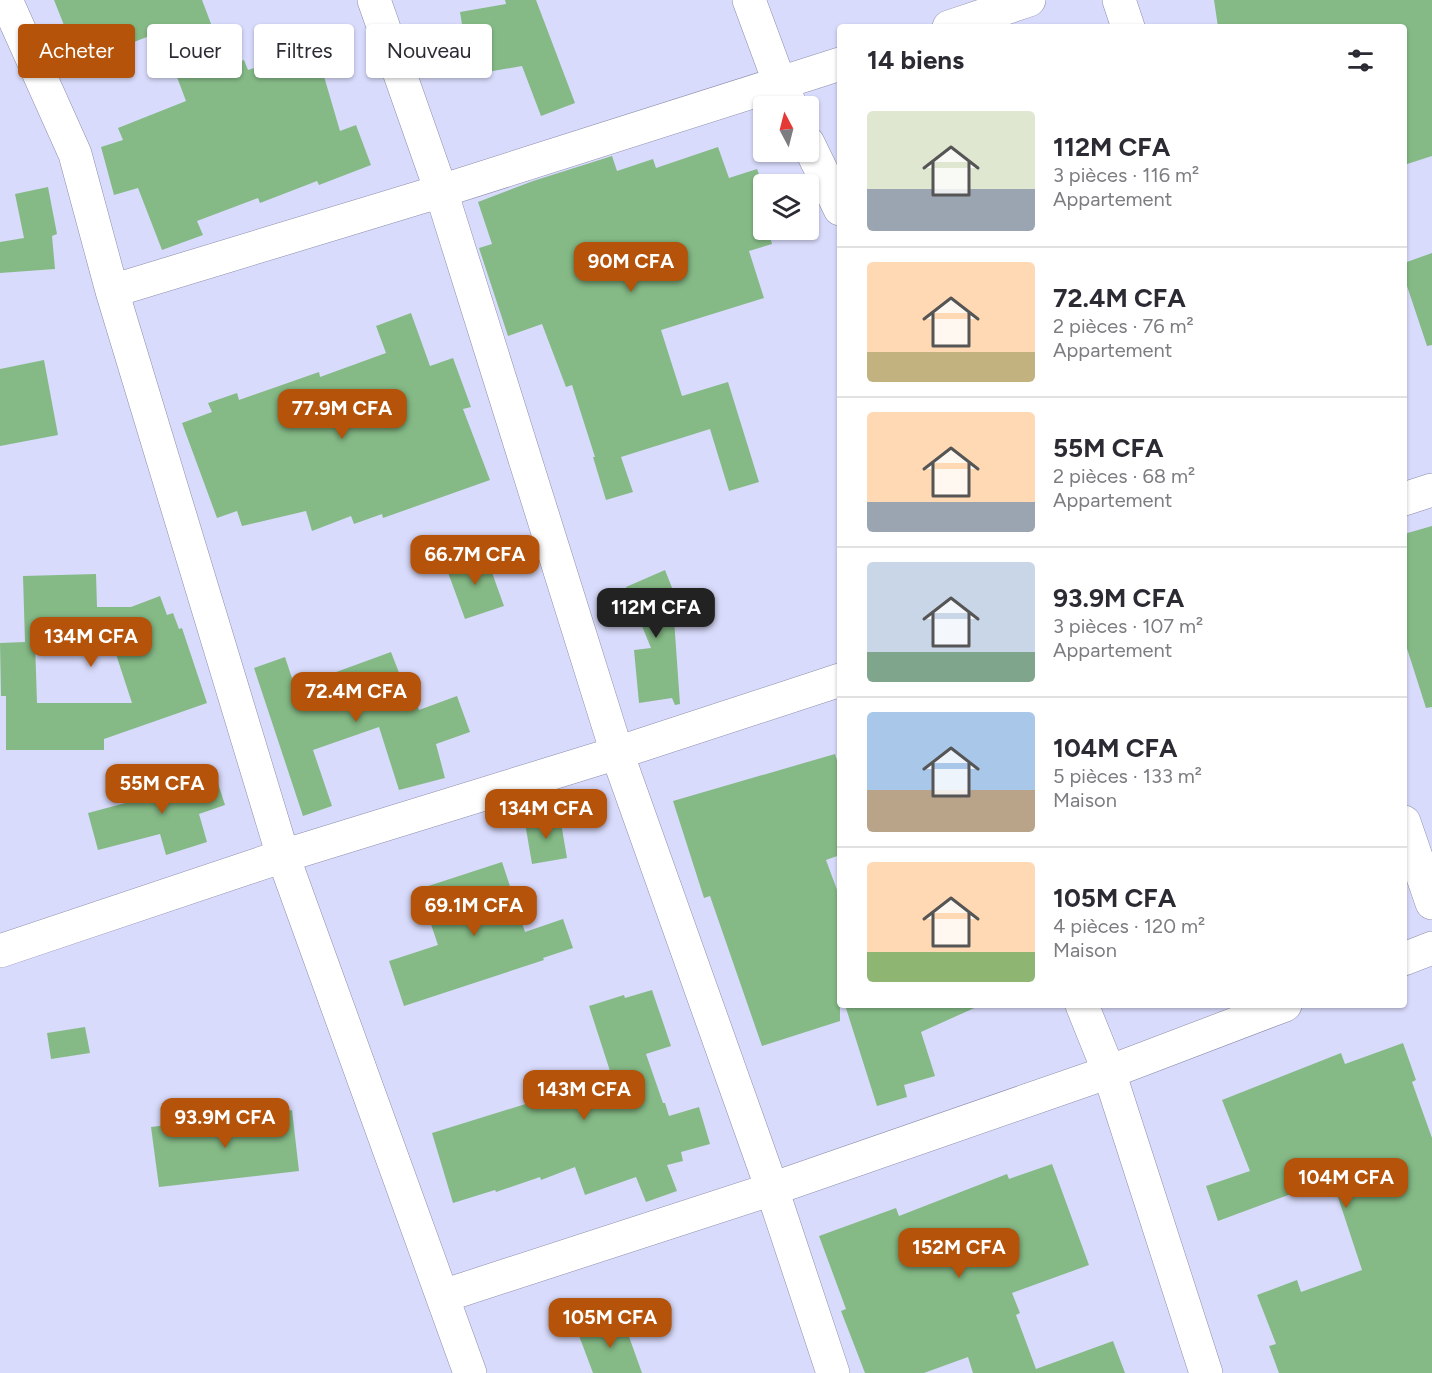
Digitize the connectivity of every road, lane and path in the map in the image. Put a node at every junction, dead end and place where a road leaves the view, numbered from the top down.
1 (6, 0) edge
2 (374, 0) edge
3 (749, 0) edge
4 (1029, 0) edge
5 (1119, 0) edge
6 (958, 24) edge
7 (1127, 24) edge
8 (837, 66) edge
9 (786, 95) edge
10 (817, 162) edge
11 (441, 192) junction
12 (837, 203) edge
13 (112, 291) junction
14 (1432, 490) edge
15 (1407, 498) edge
16 (837, 681) edge
17 (617, 753) junction
18 (1407, 831) edge
19 (283, 856) junction
20 (1432, 903) edge
21 (1432, 948) edge
22 (0, 951) edge
23 (1407, 958) edge
24 (1083, 1008) edge
25 (1277, 1008) edge
26 (1109, 1072) junction
27 (772, 1189) junction
28 (444, 1296) junction
29 (470, 1373) edge
30 (833, 1373) edge
31 (1206, 1373) edge

1 - 13 street
2 - 11 street
3 - 9 street
4 - 6 street
5 - 7 street
8 - 9 street
9 - 11 street
10 - 12 street
11 - 13 street
11 - 17 street
13 - 19 street
14 - 15 street
16 - 17 street
17 - 19 street
17 - 27 street
18 - 20 street
19 - 22 street
19 - 28 street
21 - 23 street
24 - 26 street
25 - 26 street
26 - 27 street
26 - 31 street
27 - 28 street
27 - 30 street
28 - 29 street

